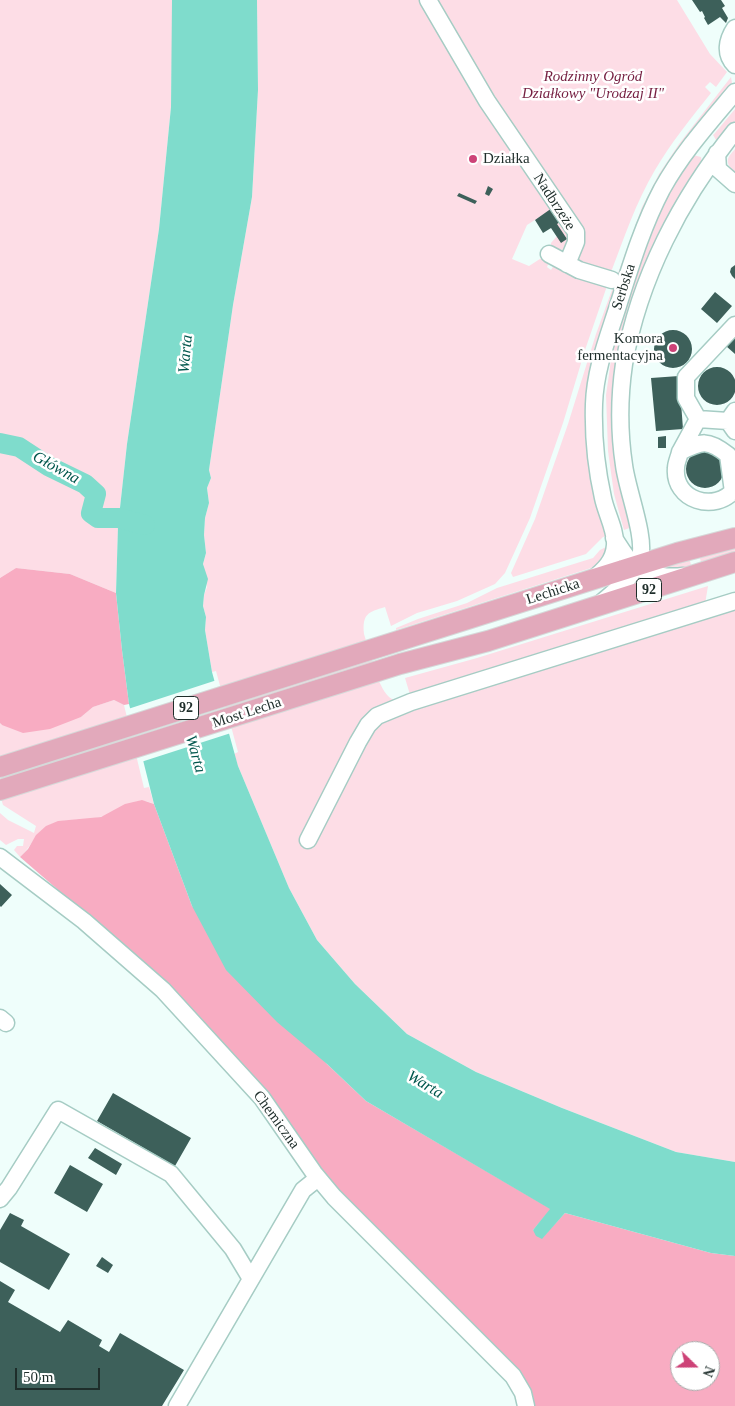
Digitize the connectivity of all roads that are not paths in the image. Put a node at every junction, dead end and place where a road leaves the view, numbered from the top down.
1 (428, 0) edge
2 (735, 28) edge
3 (735, 65) edge
4 (735, 92) edge
5 (735, 131) edge
6 (697, 137) junction
7 (718, 153) junction
8 (735, 184) edge
9 (549, 254) dead end
10 (567, 264) junction
11 (612, 280) dead end
12 (735, 325) edge
13 (698, 419) junction
14 (732, 421) edge
15 (680, 452) junction
16 (734, 491) edge
17 (639, 530) junction
18 (614, 538) junction
19 (735, 538) edge
20 (677, 553) junction
21 (735, 562) edge
22 (636, 566) junction
23 (699, 574) junction
24 (591, 580) junction
25 (735, 601) edge
26 (598, 606) junction
27 (372, 650) joint
28 (379, 671) joint
29 (0, 767) edge
30 (0, 790) edge
31 (308, 840) dead end
32 (0, 857) edge
33 (318, 1178) junction
34 (0, 1198) edge
35 (251, 1279) junction
36 (177, 1406) edge
37 (526, 1406) edge

1 - 10 street, Nadbrzeże
2 - 3 street
4 - 6 street, Serbska
5 - 7 street, Serbska
6 - 7 street
6 - 18 street, Serbska
7 - 8 street
7 - 17 street, Serbska
9 - 10 street
10 - 11 street
12 - 13 street
13 - 14 street
13 - 15 street
15 - 16 street
15 - 16 street
17 - 20 street
17 - 22 street, Serbska
18 - 22 street, Serbska
18 - 24 street, Serbska
19 - 20 main road, Lechicka / 92
20 - 22 main road, Lechicka / 92
21 - 23 main road, Lechicka / 92
22 - 23 street
22 - 24 main road, Lechicka / 92
22 - 26 street, Serbska
23 - 26 main road, Lechicka / 92
24 - 27 main road, Lechicka / 92
25 - 31 street
26 - 28 main road, Lechicka / 92
27 - 29 main road, Most Lecha / 92
28 - 30 main road, Most Lecha / 92
32 - 33 street, Chemiczna
33 - 35 street
33 - 37 street, Chemiczna
34 - 35 street
35 - 36 street

